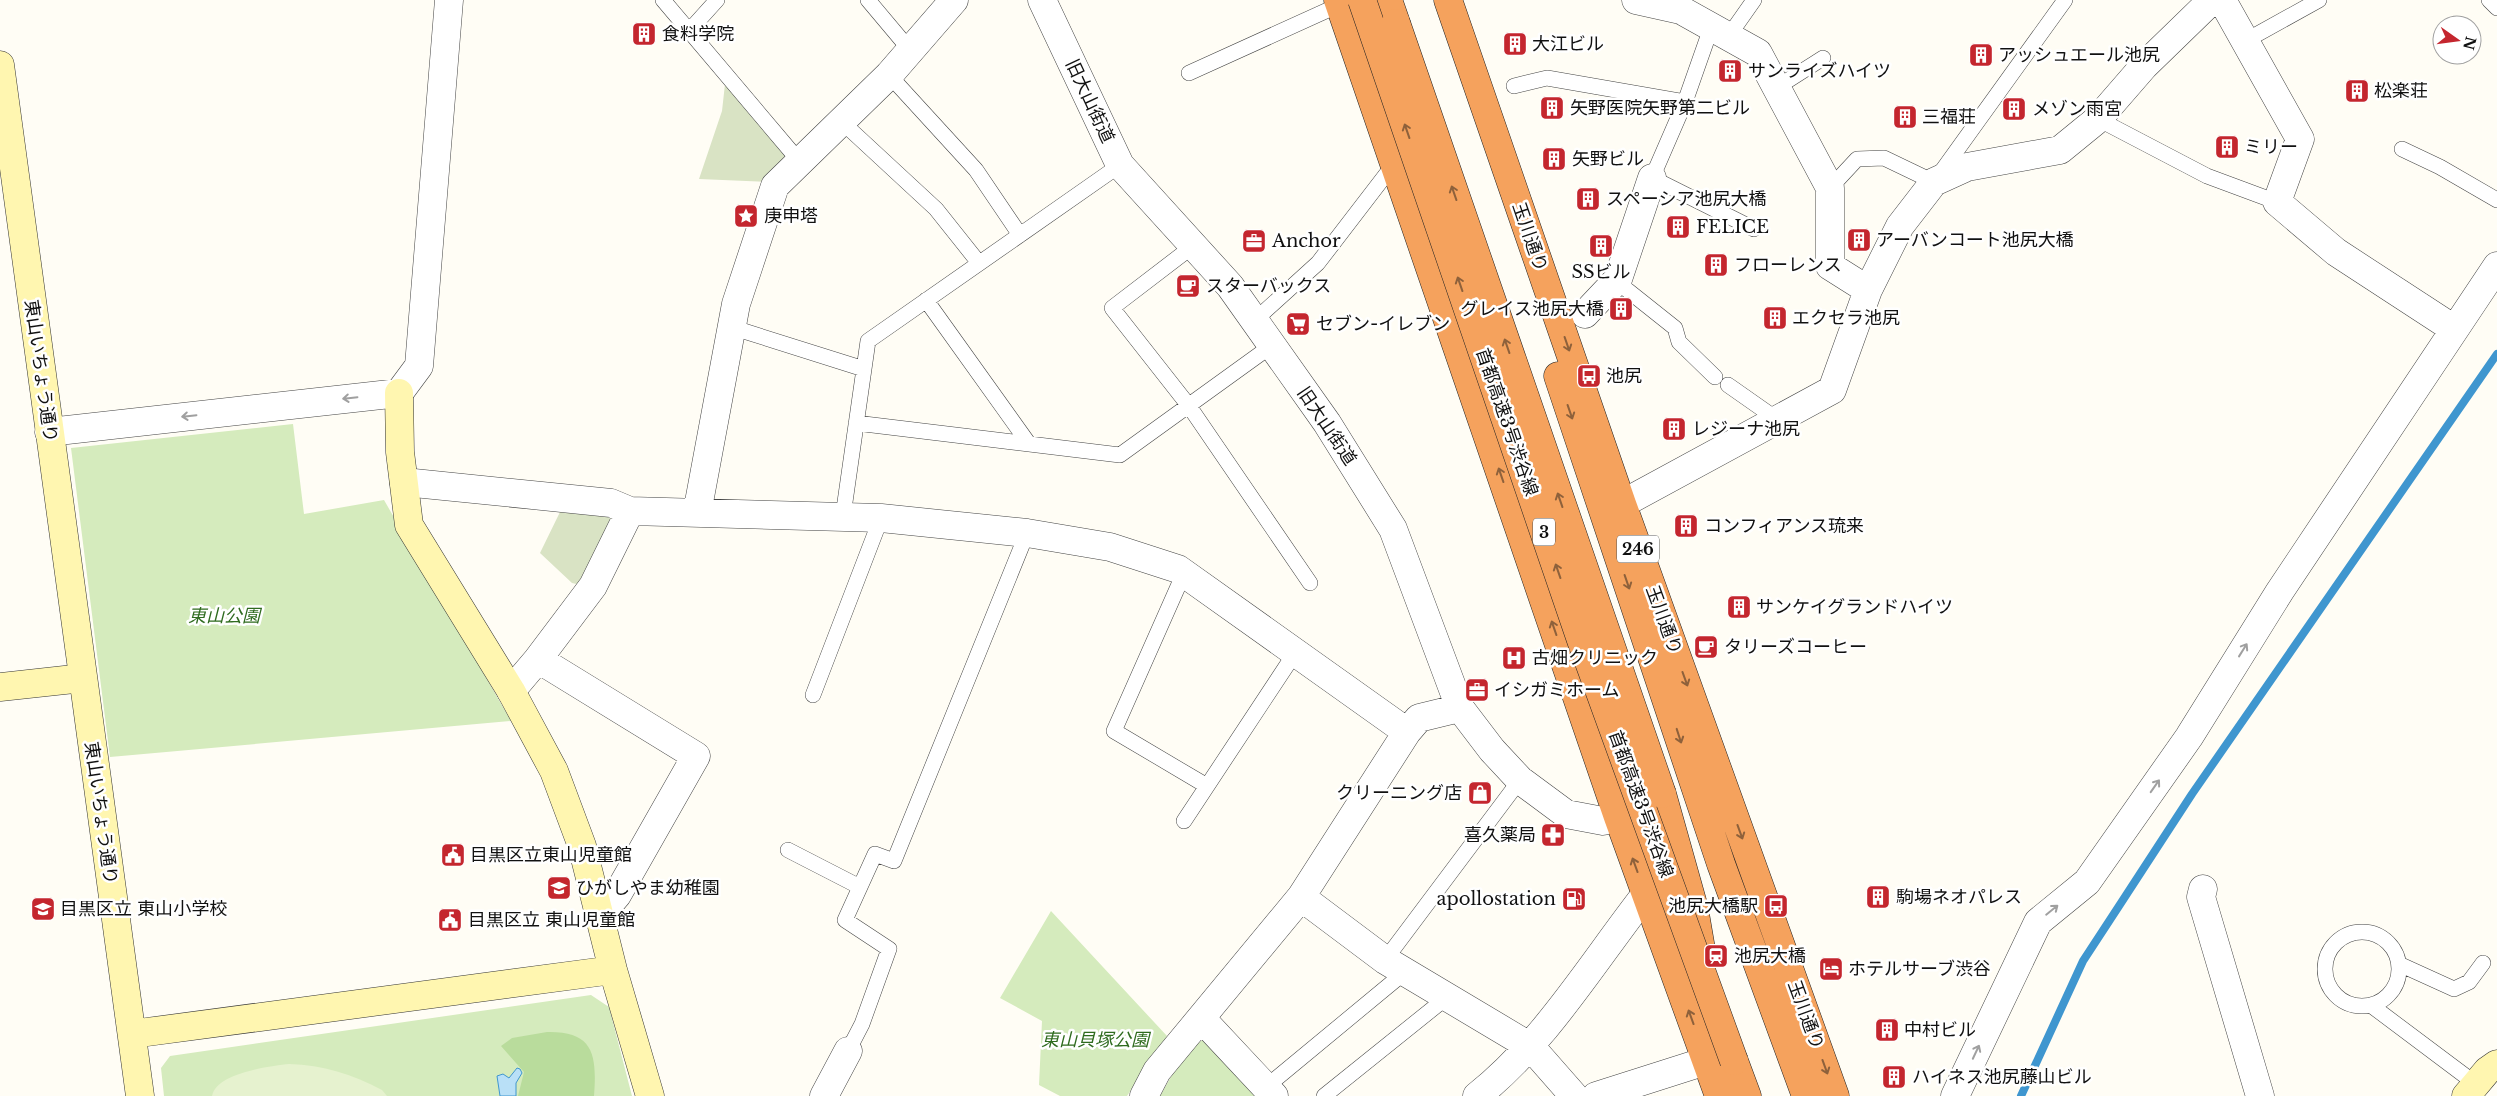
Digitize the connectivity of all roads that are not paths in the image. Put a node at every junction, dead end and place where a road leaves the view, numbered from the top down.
1 (449, 0) edge
2 (663, 0) edge
3 (717, 0) edge
4 (868, 0) edge
5 (954, 0) edge
6 (1042, 0) edge
7 (1388, 0) edge
8 (1433, 0) edge
9 (1448, 0) edge
10 (1637, 0) edge
11 (1754, 0) edge
12 (2066, 0) edge
13 (2212, 0) edge
14 (2222, 0) edge
15 (2319, 0) edge
16 (2489, 0) edge
17 (1346, 2) edge
18 (2497, 8) edge
19 (689, 31) junction
20 (1720, 33) junction
21 (2245, 41) junction
22 (910, 50) junction
23 (1823, 58) dead end
24 (0, 65) edge
25 (1189, 73) dead end
26 (889, 75) junction
27 (1514, 86) dead end
28 (1776, 88) junction
29 (1686, 102) junction
30 (2098, 119) junction
31 (842, 122) junction
32 (2402, 149) dead end
33 (800, 162) junction
34 (1394, 164) junction
35 (1120, 165) junction
36 (1652, 178) junction
37 (1934, 182) junction
38 (1830, 188) junction
39 (2497, 200) edge
40 (2277, 202) junction
41 (1754, 229) dead end
42 (1020, 235) junction
43 (1193, 246) junction
44 (979, 264) junction
45 (2497, 266) edge
46 (1618, 278) junction
47 (1868, 290) junction
48 (926, 300) junction
49 (1585, 314) dead end
50 (1254, 321) junction
51 (731, 328) junction
52 (2454, 329) junction
53 (1271, 346) junction
54 (864, 369) junction
55 (1714, 377) dead end
56 (1728, 385) dead end
57 (399, 393) junction
58 (1189, 406) junction
59 (1778, 420) junction
60 (856, 423) junction
61 (50, 432) junction
62 (1029, 444) junction
63 (404, 482) junction
64 (1622, 504) junction
65 (630, 511) junction
66 (697, 513) junction
67 (843, 516) junction
68 (881, 518) junction
69 (1027, 533) junction
70 (1184, 573) junction
71 (1310, 583) dead end
72 (1295, 653) junction
73 (538, 659) junction
74 (83, 678) junction
75 (0, 687) edge
76 (511, 691) junction
77 (813, 695) dead end
78 (1460, 708) junction
79 (1407, 732) junction
80 (1520, 780) junction
81 (1207, 786) junction
82 (1618, 817) junction
83 (1184, 821) dead end
84 (788, 850) dead end
85 (1721, 864) junction
86 (860, 887) junction
87 (2203, 889) dead end
88 (1646, 894) junction
89 (1301, 897) junction
90 (600, 915) junction
91 (2483, 963) dead end
92 (2399, 964) junction
93 (1395, 966) junction
94 (613, 970) junction
95 (1446, 998) junction
96 (2372, 1006) junction
97 (1201, 1018) junction
98 (132, 1034) junction
99 (1530, 1047) junction
100 (848, 1051) joint
101 (1706, 1060) junction
102 (2497, 1064) edge
103 (2471, 1090) edge
104 (1270, 1092) edge
105 (140, 1096) edge
106 (650, 1096) edge
107 (824, 1096) edge
108 (1144, 1096) edge
109 (1324, 1096) edge
110 (1477, 1096) edge
111 (1574, 1096) edge
112 (1596, 1096) edge
113 (1720, 1096) edge
114 (1724, 1096) edge
115 (1745, 1096) edge
116 (1787, 1096) edge
117 (1806, 1096) edge
118 (1835, 1096) edge
119 (1954, 1096) edge
120 (2260, 1096) edge

1 - 57 street
2 - 19 lane
3 - 19 lane
4 - 22 lane
5 - 22 street
6 - 35 street, 旧大山街道
114 -> 7 highway, bridge
8 -> 85 highway
9 -> 64 highway, 玉川通り / 246
10 - 20 street
11 - 20 lane
12 - 37 lane
13 - 30 street
14 - 21 street
15 - 21 lane
16 - 18 lane
17 - 25 lane
17 - 34 highway
115 -> 17 highway, 首都高速3号渋谷線 / 3, bridge
19 - 33 lane
20 - 28 street
20 - 29 lane
21 - 40 street
22 - 26 street
23 - 28 lane
24 - 61 street, 東山いちょう通り
26 - 31 street
26 - 42 lane
27 - 29 lane
28 - 38 street
29 - 36 lane
30 - 37 street
30 - 40 lane
31 - 33 street
31 - 44 lane
32 - 39 lane
33 - 51 street
34 - 50 lane
82 -> 34 highway
35 - 42 lane
35 - 43 street, 旧大山街道
36 - 41 lane
36 - 46 street
37 - 38 lane
37 - 47 street
38 - 47 street
40 - 52 street
42 - 44 lane
43 - 50 street, 旧大山街道
43 - 58 lane
44 - 48 lane
45 - 52 street
46 - 49 street
46 - 55 lane
47 - 59 street
48 - 54 lane
48 - 62 lane
50 - 53 street, 旧大山街道
51 - 54 lane
51 - 66 street
119 -> 52 street
53 - 58 lane
53 - 78 street, 旧大山街道
54 - 60 lane
56 - 59 lane
57 -> 61 street
57 - 63 street
58 - 62 lane
58 - 71 lane
59 - 64 street
60 - 62 lane
60 - 67 lane
61 - 74 street, 東山いちょう通り
63 - 65 street
63 - 76 street
64 -> 118 highway, 玉川通り / 246
65 - 66 street
65 - 73 street
66 - 67 street
67 - 68 street
68 - 69 street
68 - 77 lane
69 - 70 street
69 - 86 lane
70 - 72 street
70 - 81 lane
72 - 79 street
72 - 81 lane
73 - 76 street
73 - 90 street
74 - 75 street
74 - 98 street, 東山いちょう通り
76 - 90 street
78 - 79 street
78 - 80 street, 旧大山街道
79 - 89 street
80 - 82 street, 旧大山街道
80 - 93 lane
81 - 83 lane
88 -> 82 highway
84 - 86 lane
85 - 116 highway
85 - 117 highway
86 - 100 lane
87 - 120 street
88 - 99 street
101 -> 88 highway
89 - 93 street
89 - 97 street
90 - 94 street
91 - 92 lane
92 - 96 lane
92 - 96 lane
93 - 95 street
93 - 104 lane
94 - 98 street
94 - 106 street
95 - 99 street
95 - 109 lane
96 - 103 lane
97 - 104 street
97 - 108 street
98 - 105 street, 東山いちょう通り
99 - 110 street
99 - 111 street
100 - 107 street
101 - 112 street
101 - 113 highway
102 - 103 street

